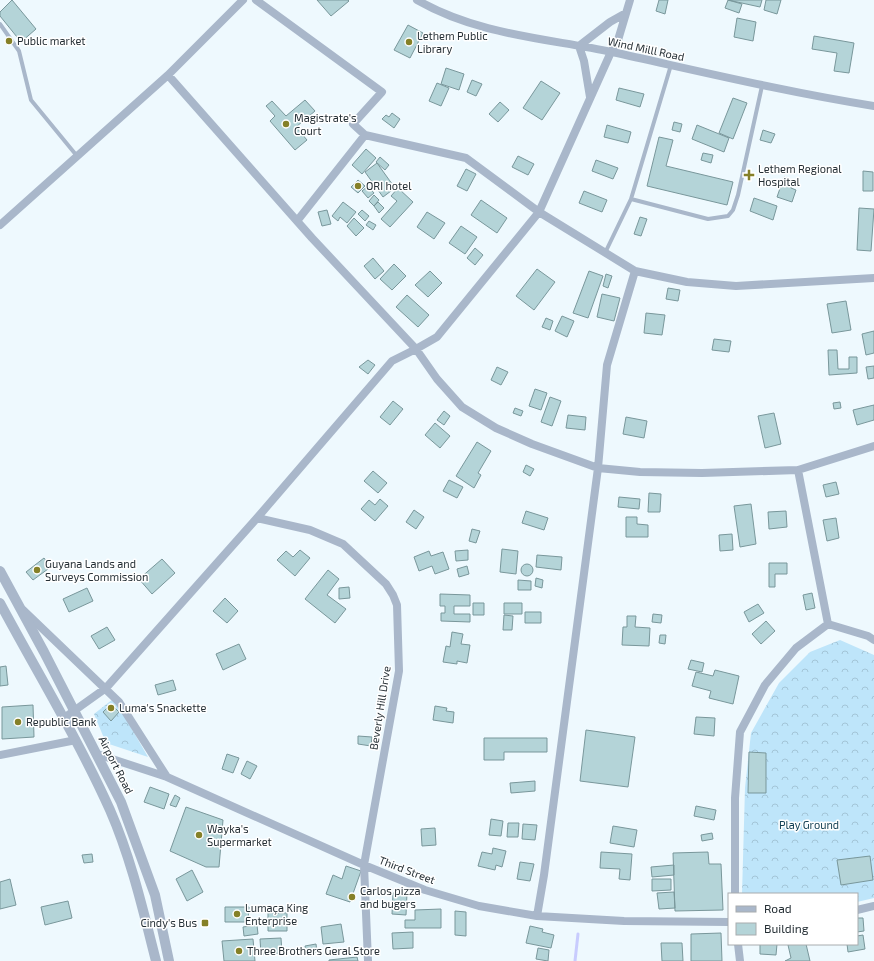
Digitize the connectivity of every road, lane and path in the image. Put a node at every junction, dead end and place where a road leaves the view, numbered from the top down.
1 (243, 0) edge
2 (256, 0) edge
3 (417, 0) edge
4 (630, 0) edge
5 (626, 13) junction
6 (0, 24) edge
7 (579, 46) junction
8 (611, 52) junction
9 (671, 65) junction
10 (168, 74) junction
11 (762, 86) junction
12 (590, 97) junction
13 (874, 106) edge
14 (365, 135) junction
15 (77, 156) junction
16 (631, 199) junction
17 (539, 212) junction
18 (297, 221) junction
19 (0, 226) edge
20 (605, 253) junction
21 (635, 271) junction
22 (874, 278) edge
23 (416, 349) junction
24 (874, 446) edge
25 (598, 468) junction
26 (798, 470) junction
27 (257, 518) junction
28 (0, 572) edge
29 (0, 603) edge
30 (18, 605) junction
31 (828, 624) junction
32 (874, 640) edge
33 (106, 688) junction
34 (75, 711) junction
35 (64, 718) junction
36 (76, 740) junction
37 (97, 754) junction
38 (0, 755) edge
39 (167, 777) junction
40 (124, 810) junction
41 (111, 814) junction
42 (364, 865) junction
43 (735, 893) edge
44 (874, 906) edge
45 (858, 910) edge
46 (537, 916) junction
47 (728, 922) edge
48 (738, 945) edge
49 (156, 961) edge
50 (169, 961) edge
51 (368, 961) edge
52 (740, 961) edge

1 - 10 street
2 - 14 street
3 - 7 street, Wind Milll Road
4 - 5 street
5 - 7 street
5 - 8 street
6 - 15 lane
7 - 8 street, Wind Milll Road
7 - 12 street
8 - 9 street, Wind Milll Road
8 - 12 street
9 - 11 street, Wind Milll Road
9 - 16 lane
10 - 15 street
10 - 18 street
11 - 13 street, Wind Milll Road
11 - 16 lane
12 - 17 street
14 - 17 street
14 - 18 street
15 - 19 street
16 - 20 lane
17 - 20 street
17 - 23 street
18 - 23 street
20 - 21 street
21 - 22 street
21 - 25 street
23 - 25 street
23 - 27 street
24 - 26 street
25 - 26 street
25 - 46 street
26 - 31 street
27 - 33 street
27 - 42 street, Beverly Hill Drive
28 - 30 street, Airport Road
29 - 35 street
30 - 33 street
30 - 34 street, Airport Road
31 - 32 street
31 - 43 street
33 - 34 street
33 - 39 street
34 - 35 street
34 - 37 street, Airport Road
35 - 36 street
36 - 38 street
36 - 41 street
37 - 39 street, Third Street
37 - 40 street, Airport Road
39 - 42 street, Third Street
40 - 41 street
40 - 50 street, Airport Road
41 - 49 street
42 - 46 street, Third Street
42 - 51 street, Beverly Hill Drive
44 - 45 street
46 - 47 street, Third Street
48 - 52 street

